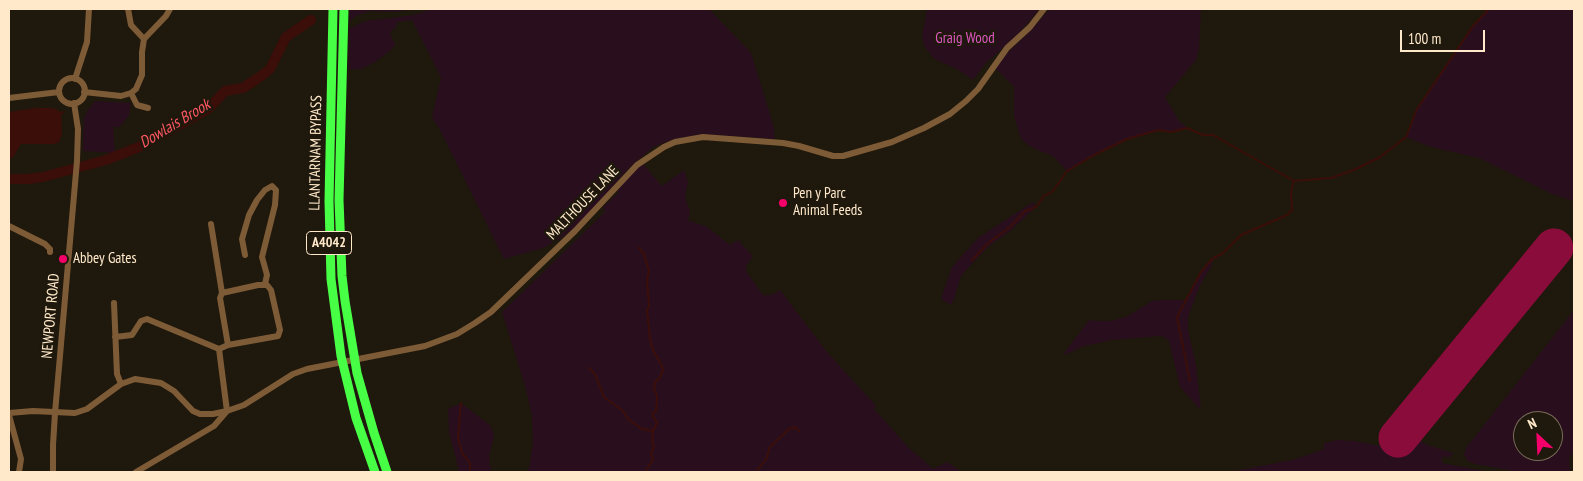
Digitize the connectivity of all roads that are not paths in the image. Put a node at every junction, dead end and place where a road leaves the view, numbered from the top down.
1 (89, 9) edge
2 (128, 9) edge
3 (170, 9) edge
4 (333, 9) edge
5 (344, 9) edge
6 (1044, 9) edge
7 (144, 39) junction
8 (75, 79) junction
9 (59, 92) junction
10 (84, 92) junction
11 (131, 93) junction
12 (9, 98) edge
13 (74, 103) junction
14 (148, 108) dead end
15 (211, 224) dead end
16 (9, 226) edge
17 (50, 252) dead end
18 (245, 256) dead end
19 (265, 284) junction
20 (222, 293) junction
21 (114, 303) dead end
22 (115, 337) junction
23 (228, 345) junction
24 (219, 349) junction
25 (120, 384) junction
26 (227, 411) junction
27 (55, 413) junction
28 (9, 414) edge
29 (19, 472) edge
30 (53, 472) edge
31 (136, 472) edge
32 (375, 472) edge
33 (386, 472) edge

1 - 8 street
2 - 7 street
3 - 7 street
4 - 32 highway, LLANTARNAM BYPASS / A4042
5 - 33 highway, LLANTARNAM BYPASS / A4042
6 - 26 street, MALTHOUSE LANE
7 - 11 street
8 - 9 street
8 - 10 street
9 - 12 street
9 - 13 street
10 - 11 street
10 - 13 street
11 - 14 street
13 - 27 street, NEWPORT ROAD
15 - 20 street
16 - 17 street
18 - 19 street
19 - 20 street
19 - 23 street
20 - 23 street
21 - 22 street
22 - 24 street
22 - 25 street
23 - 24 street
24 - 26 street
25 - 26 street
25 - 27 street
26 - 31 street, MALTHOUSE LANE
27 - 28 street
27 - 30 street, NEWPORT ROAD
28 - 29 street

